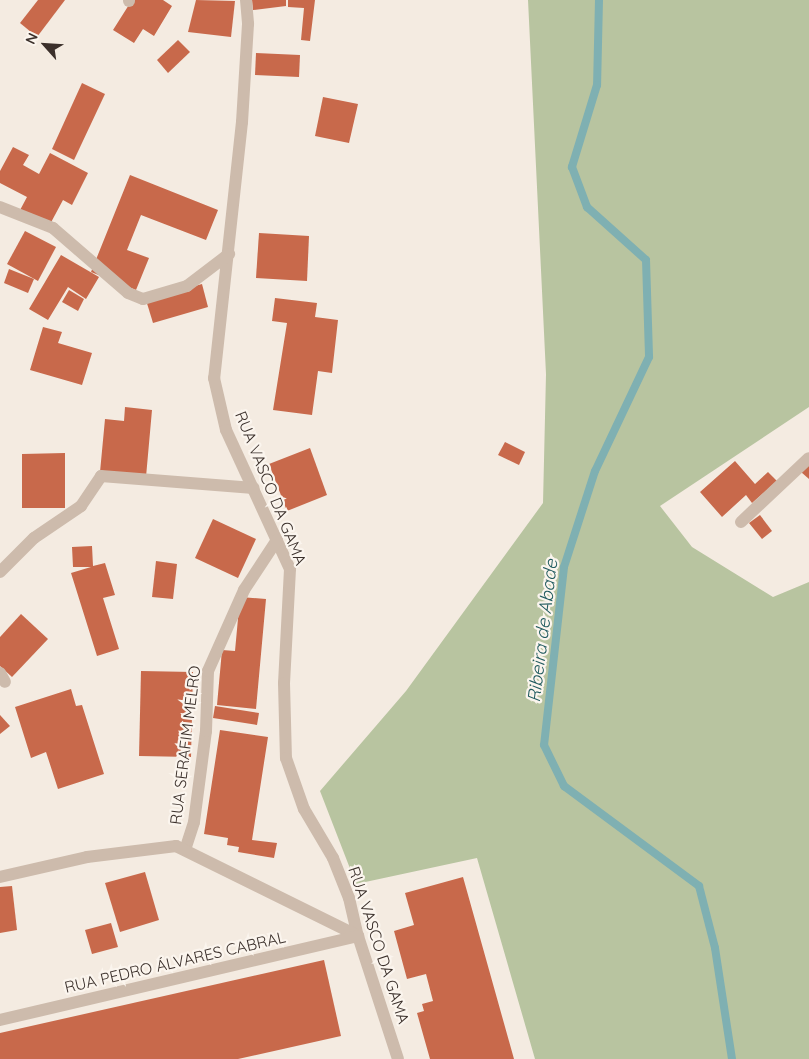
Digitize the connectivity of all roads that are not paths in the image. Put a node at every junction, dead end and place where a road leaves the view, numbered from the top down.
1 (246, 0) edge
2 (0, 207) edge
3 (229, 254) junction
4 (809, 458) edge
5 (254, 488) junction
6 (741, 522) dead end
7 (277, 540) junction
8 (0, 572) edge
9 (184, 850) junction
10 (0, 877) edge
11 (358, 936) junction
12 (0, 1020) edge
13 (398, 1059) edge

1 - 3 street, RUA VASCO DA GAMA
2 - 3 street
3 - 5 street, RUA VASCO DA GAMA
4 - 6 street
5 - 7 street, RUA VASCO DA GAMA
5 - 8 street
7 - 9 street, RUA SERAFIM MELRO
7 - 11 street, RUA VASCO DA GAMA
9 - 10 street
9 - 11 street
11 - 12 street, RUA PEDRO ÁLVARES CABRAL
11 - 13 street, RUA VASCO DA GAMA

